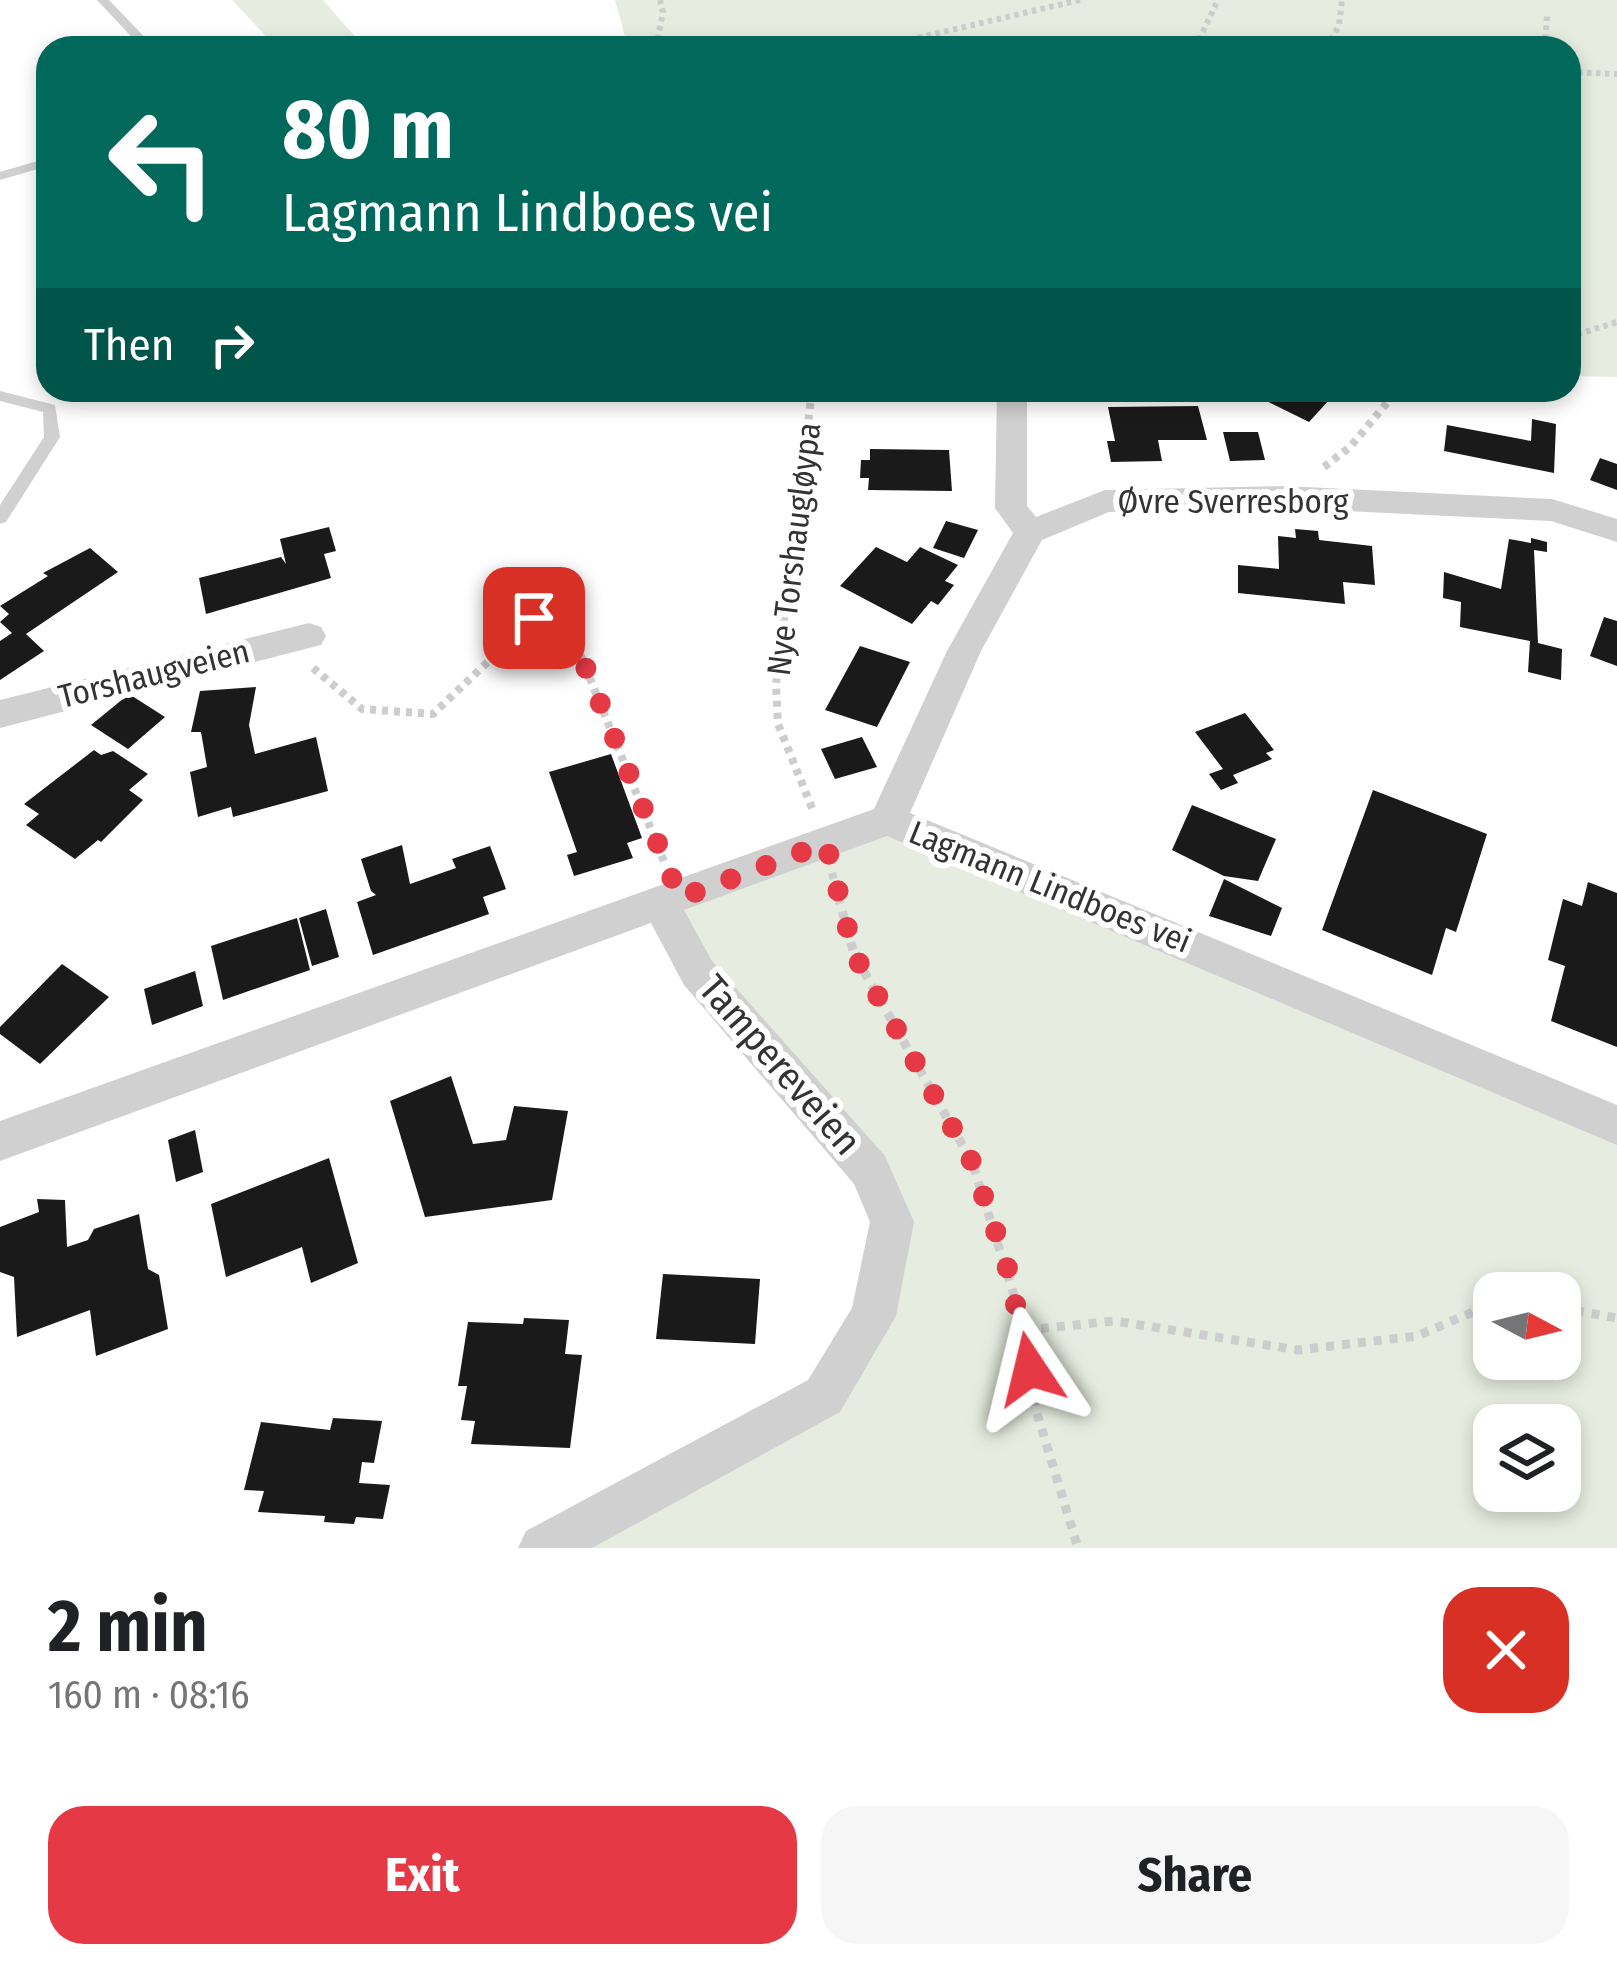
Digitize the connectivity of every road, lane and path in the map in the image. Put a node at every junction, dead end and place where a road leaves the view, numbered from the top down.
1 (103, 0) edge
2 (660, 0) edge
3 (1080, 0) edge
4 (1218, 0) edge
5 (1342, 0) edge
6 (1547, 15) dead end
7 (138, 36) edge
8 (658, 36) edge
9 (926, 36) edge
10 (1201, 36) edge
11 (1334, 36) edge
12 (1545, 36) edge
13 (1581, 72) edge
14 (1617, 74) edge
15 (36, 166) edge
16 (0, 176) edge
17 (1617, 322) edge
18 (1581, 333) edge
19 (0, 396) edge
20 (811, 402) edge
21 (1012, 402) edge
22 (1387, 402) edge
23 (1284, 496) junction
24 (0, 518) edge
25 (1617, 531) edge
26 (1030, 532) junction
27 (309, 637) dead end
28 (263, 647) junction
29 (0, 714) edge
30 (888, 820) junction
31 (826, 843) junction
32 (671, 902) junction
33 (1617, 1125) edge
34 (0, 1141) edge
35 (1473, 1312) edge
36 (1581, 1312) edge
37 (1617, 1318) edge
38 (1025, 1330) junction
39 (543, 1548) edge
40 (1078, 1548) edge

1 - 7 lane
2 - 8 path
3 - 9 path
4 - 10 path
5 - 11 path
6 - 12 path
13 - 14 path
15 - 16 lane
17 - 18 path
19 - 24 lane
20 - 31 path, Nye Torshaugløypa
21 - 26 street
22 - 23 path
23 - 25 street, Øvre Sverresborg
23 - 26 street, Øvre Sverresborg
26 - 30 street
27 - 28 street, Torshaugveien
28 - 29 street, Torshaugveien
28 - 32 path
30 - 31 street, Lagmann Lindboes vei
30 - 33 street, Lagmann Lindboes vei
31 - 32 street, Lagmann Lindboes vei
31 - 38 path, Nye Torshaugløypa
32 - 34 street, Lagmann Lindboes vei
32 - 39 street, Tampereveien
35 - 38 path
36 - 37 path
38 - 40 path, Nye Torshaugløypa

